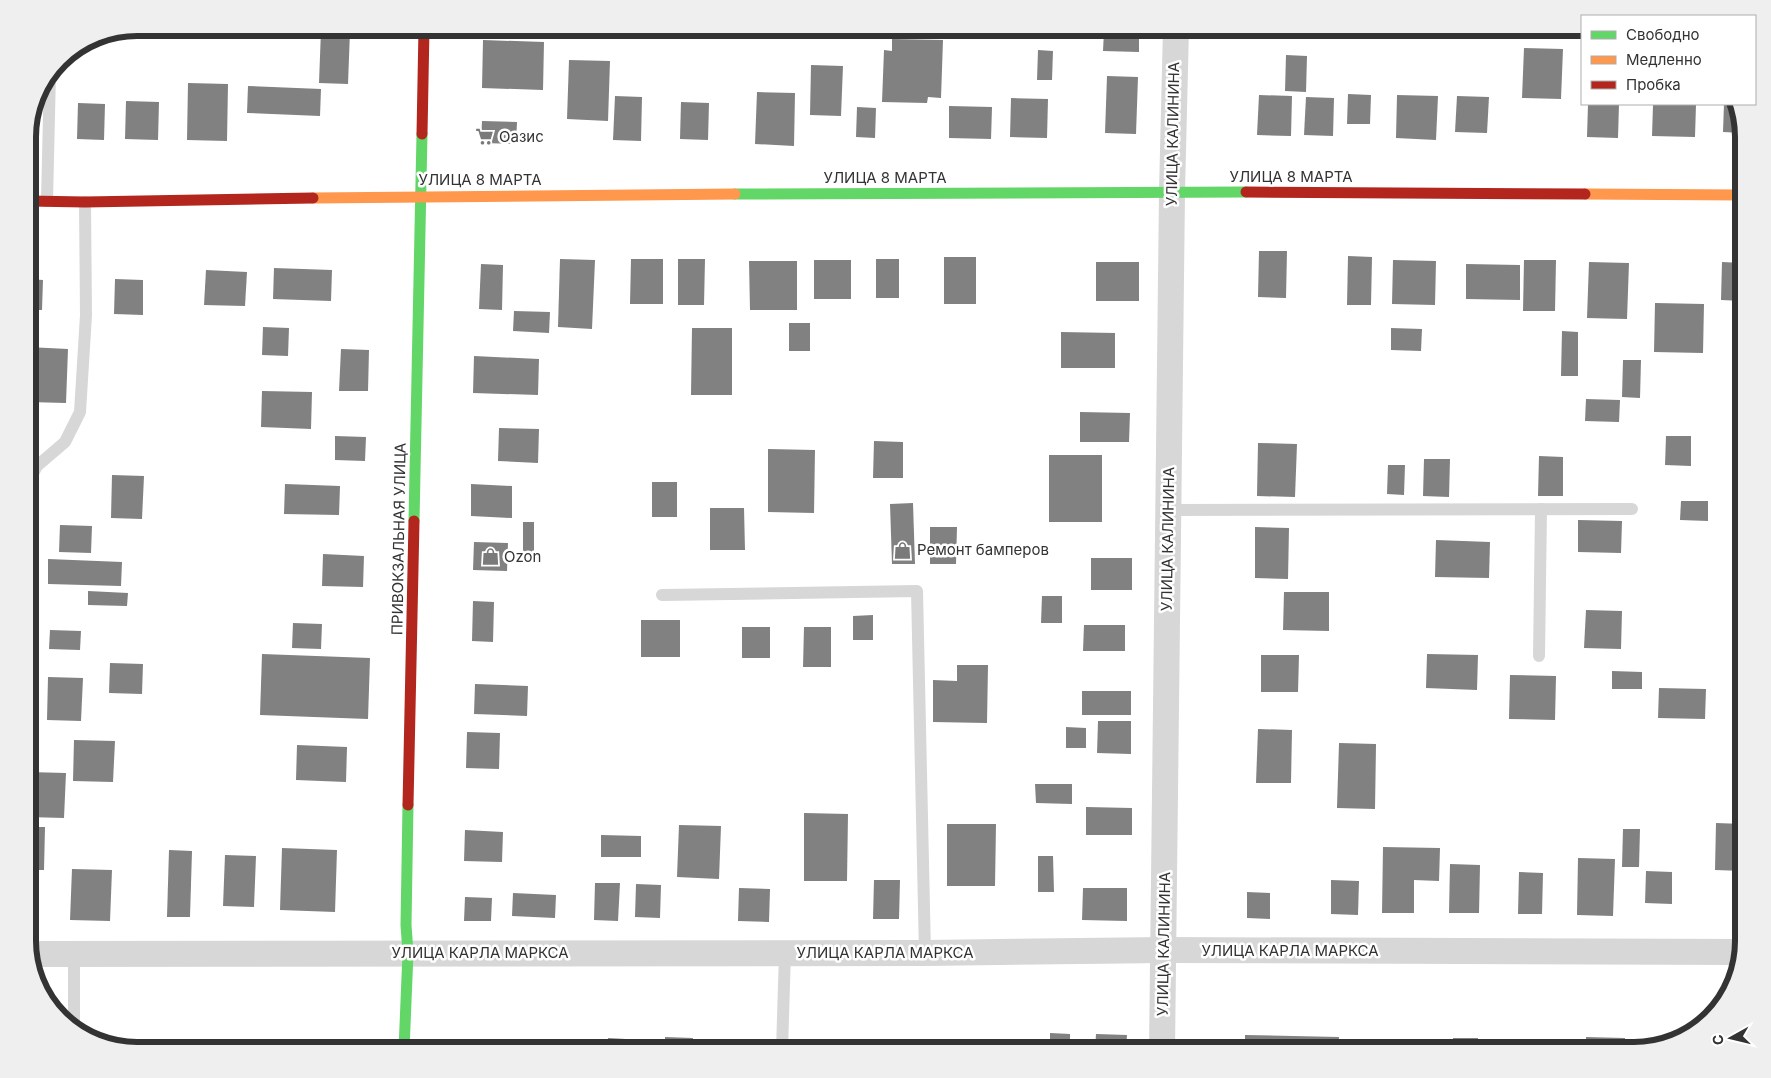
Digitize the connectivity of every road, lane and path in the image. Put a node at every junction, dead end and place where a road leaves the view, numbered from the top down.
1 (424, 36) edge
2 (1176, 36) edge
3 (50, 87) edge
4 (1172, 192) junction
5 (1735, 195) edge
6 (420, 196) junction
7 (36, 201) edge
8 (47, 201) junction
9 (84, 202) junction
10 (36, 468) edge
11 (1541, 509) junction
12 (1632, 509) dead end
13 (1168, 510) junction
14 (662, 594) dead end
15 (1539, 656) dead end
16 (1164, 950) junction
17 (1734, 952) edge
18 (786, 953) junction
19 (925, 953) junction
20 (37, 954) edge
21 (74, 954) junction
22 (408, 954) junction
23 (74, 1019) edge
24 (404, 1042) edge
25 (782, 1042) edge
26 (1162, 1042) edge

1 - 6 street, ПРИВОКЗАЛЬНАЯ УЛИЦА
2 - 4 street, УЛИЦА КАЛИНИНА
3 - 8 lane
4 - 5 street, УЛИЦА 8 МАРТА
4 - 6 street, УЛИЦА 8 МАРТА
4 - 13 street, УЛИЦА КАЛИНИНА
6 - 9 street, УЛИЦА 8 МАРТА
6 - 22 street, ПРИВОКЗАЛЬНАЯ УЛИЦА
7 - 8 street, УЛИЦА 8 МАРТА
8 - 9 street, УЛИЦА 8 МАРТА
9 - 10 lane
11 - 12 lane
11 - 13 lane
11 - 15 lane
13 - 16 street, УЛИЦА КАЛИНИНА
14 - 19 lane
16 - 17 street, УЛИЦА КАРЛА МАРКСА
16 - 19 street, УЛИЦА КАРЛА МАРКСА
16 - 26 street, УЛИЦА КАЛИНИНА
18 - 19 street, УЛИЦА КАРЛА МАРКСА
18 - 22 street, УЛИЦА КАРЛА МАРКСА
18 - 25 lane
20 - 21 street, УЛИЦА КАРЛА МАРКСА
21 - 22 street, УЛИЦА КАРЛА МАРКСА
21 - 23 lane
22 - 24 street, ПРИВОКЗАЛЬНАЯ УЛИЦА

